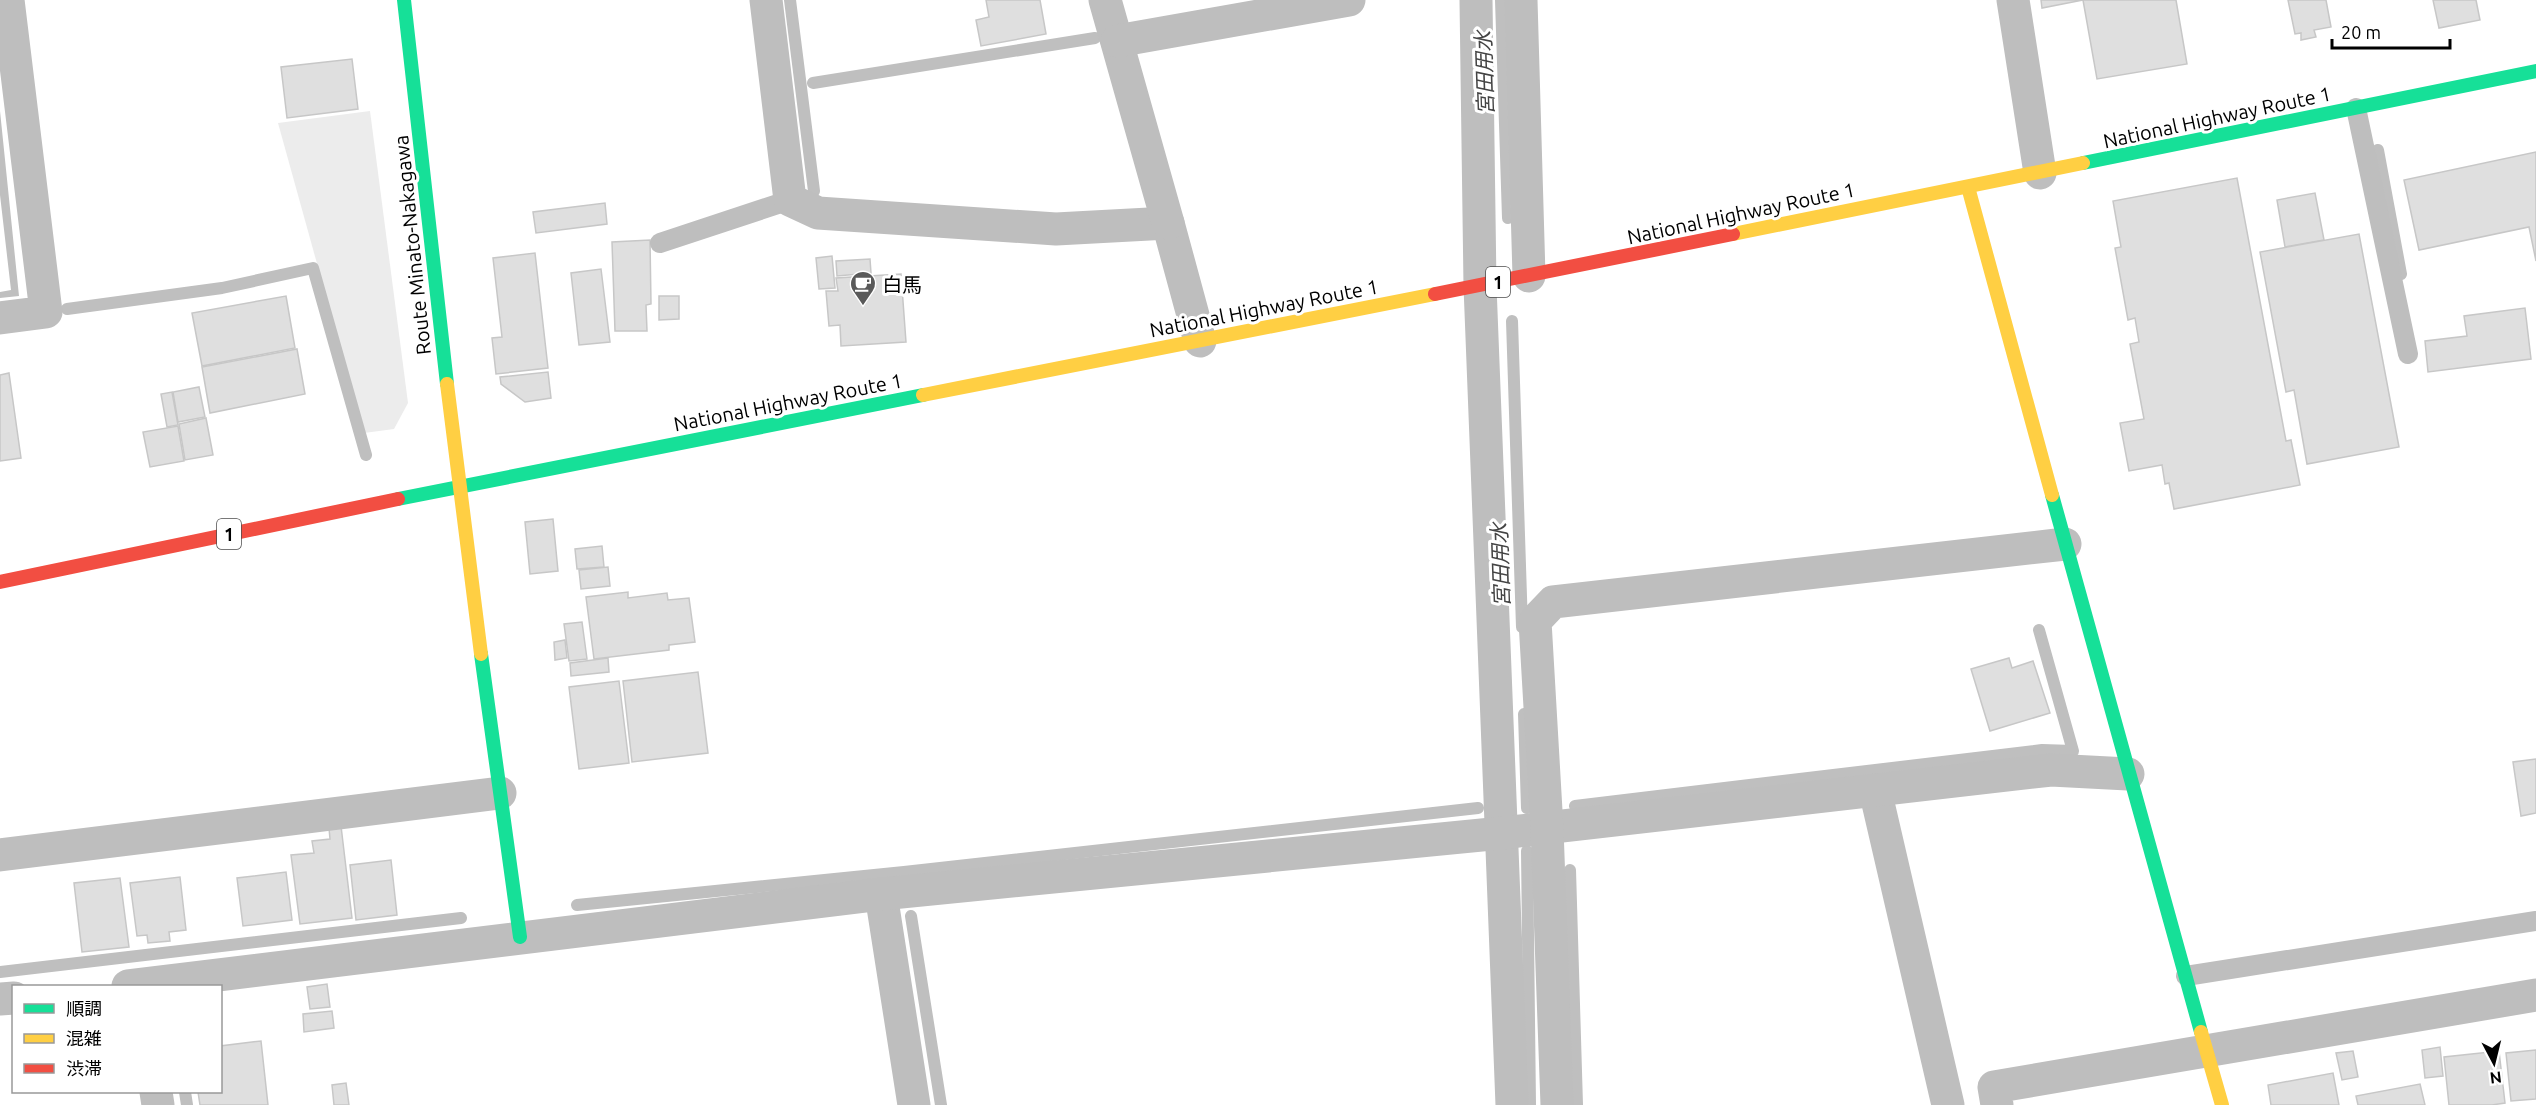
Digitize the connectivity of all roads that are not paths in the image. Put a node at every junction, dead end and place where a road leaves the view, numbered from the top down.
1 (8, 0) edge
2 (404, 0) edge
3 (766, 0) edge
4 (1106, 0) edge
5 (1349, 0) edge
6 (1476, 0) edge
7 (1521, 0) edge
8 (2013, 0) edge
9 (1117, 41) junction
10 (2536, 71) edge
11 (2356, 108) junction
12 (2040, 173) junction
13 (1968, 187) junction
14 (790, 200) junction
15 (1168, 223) junction
16 (660, 243) dead end
17 (1529, 276) junction
18 (1480, 286) junction
19 (0, 318) edge
20 (1200, 340) junction
21 (2408, 354) dead end
22 (458, 486) junction
23 (2065, 544) junction
24 (0, 582) edge
25 (2128, 774) junction
26 (1875, 790) junction
27 (500, 793) junction
28 (1547, 828) junction
29 (1502, 833) junction
30 (0, 855) edge
31 (881, 894) junction
32 (2536, 921) edge
33 (520, 937) junction
34 (2186, 976) junction
35 (144, 985) edge
36 (2536, 995) edge
37 (2207, 1052) junction
38 (914, 1105) edge
39 (1512, 1105) edge
40 (1557, 1105) edge
41 (1948, 1105) edge
42 (1997, 1105) edge
43 (2222, 1105) edge

1 - 19 street
2 - 22 main road, Route Minato-Nakagawa
3 - 14 street
4 - 9 street
5 - 9 street
6 - 18 street
7 - 17 street
8 - 12 street
9 - 15 street
10 - 11 main road, National Highway Route 1 / 1
11 - 12 main road, National Highway Route 1 / 1
11 - 21 lane
12 - 13 main road, National Highway Route 1 / 1
13 - 17 main road, National Highway Route 1 / 1
13 - 23 main road
14 - 15 street
14 - 16 lane
15 - 20 street
17 - 18 main road, National Highway Route 1 / 1
18 - 20 main road, National Highway Route 1 / 1
18 - 29 street
20 - 22 main road, National Highway Route 1 / 1
22 - 24 main road, National Highway Route 1 / 1
22 - 27 main road, Route Minato-Nakagawa
23 - 25 main road
23 - 28 street
25 - 26 street
25 - 34 main road
26 - 28 street
26 - 41 street
27 - 30 street
27 - 33 main road, Route Minato-Nakagawa
28 - 29 street
28 - 40 street
29 - 31 street
29 - 39 street
31 - 33 street
31 - 38 street
32 - 34 lane
33 - 35 street
34 - 37 main road
36 - 37 street
37 - 42 street
37 - 43 main road

